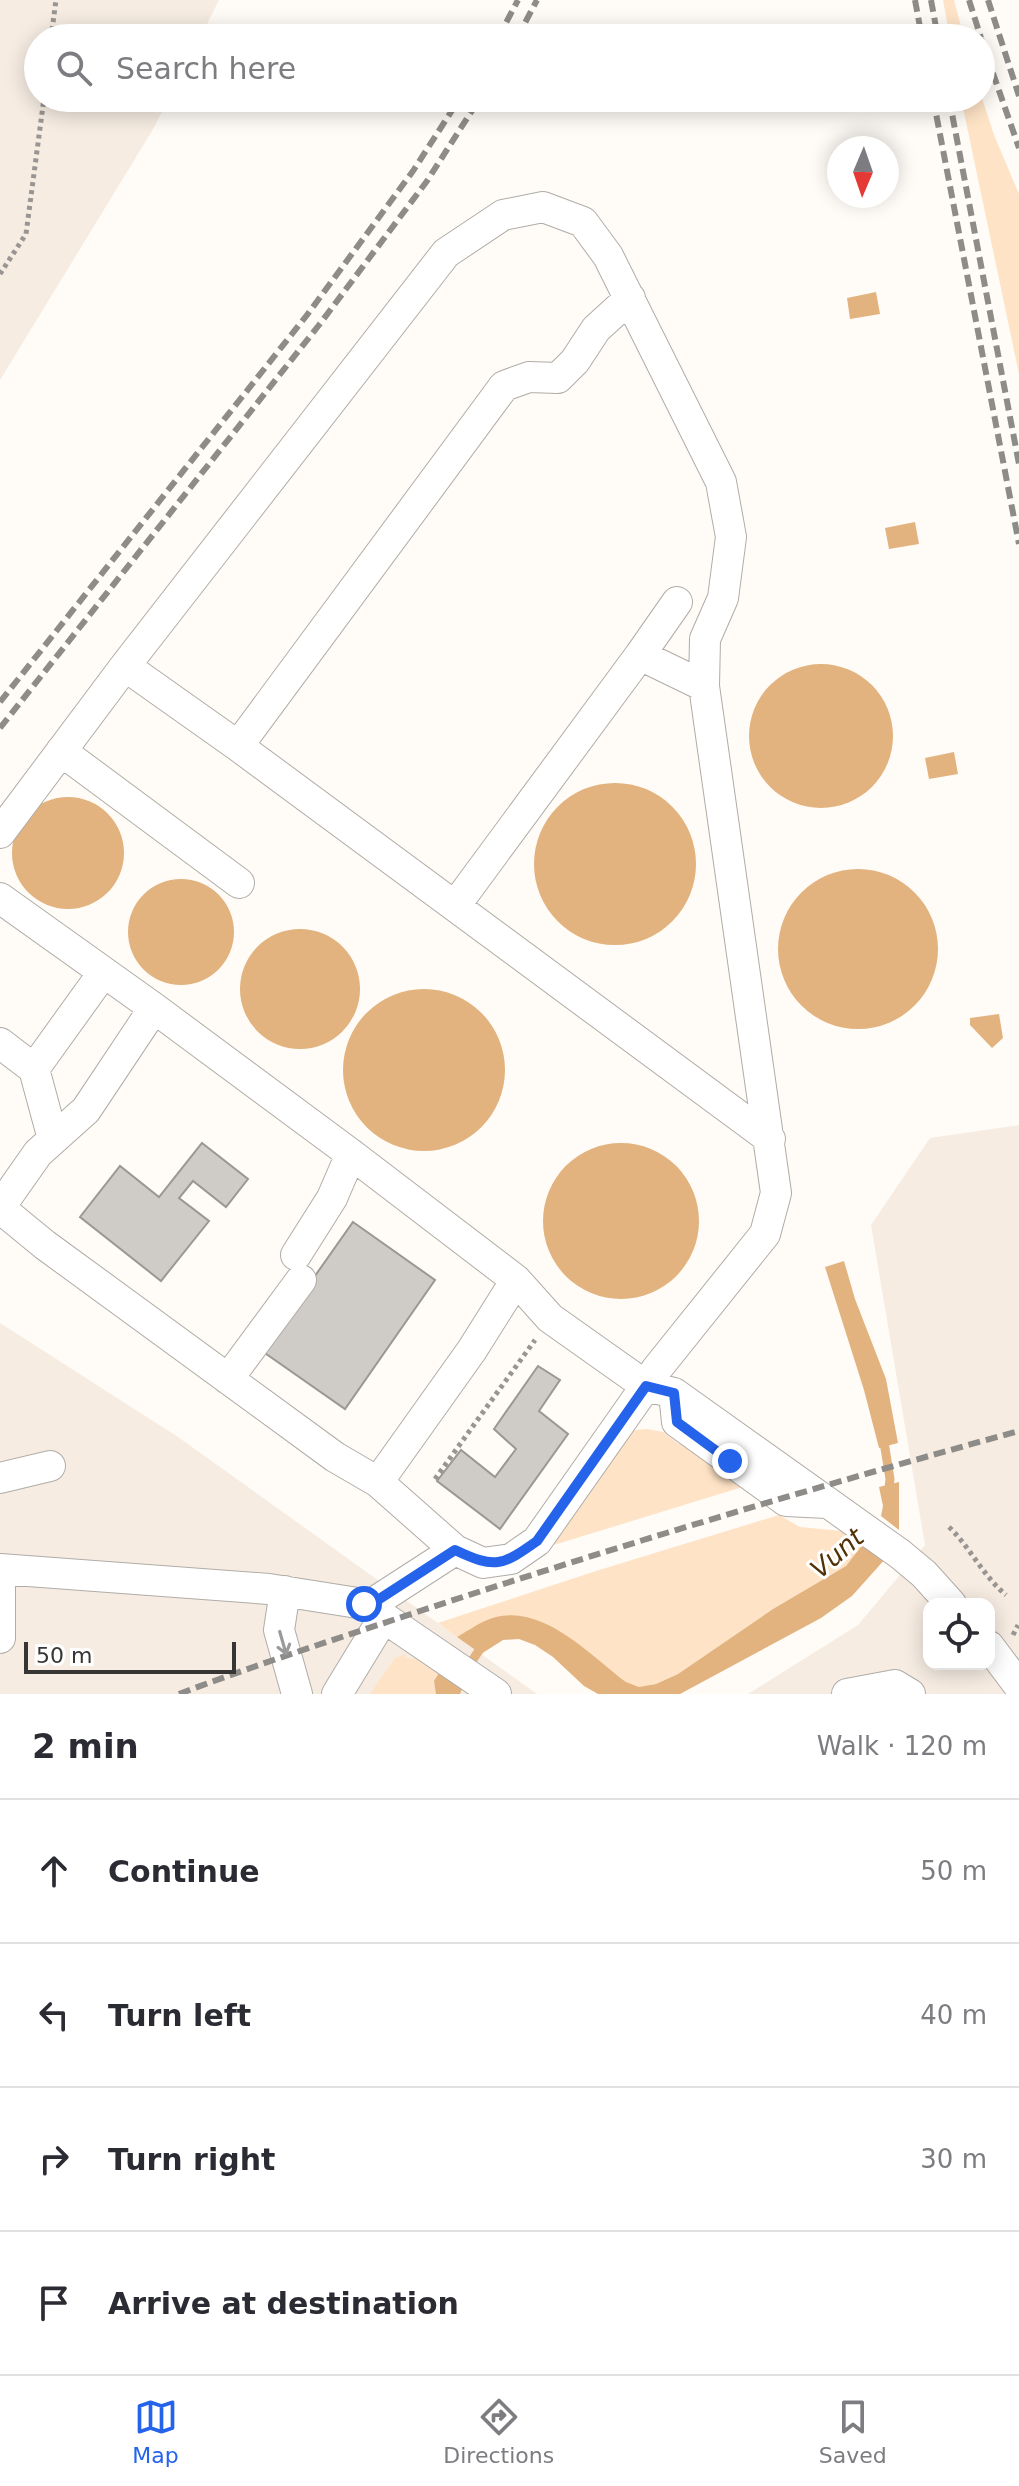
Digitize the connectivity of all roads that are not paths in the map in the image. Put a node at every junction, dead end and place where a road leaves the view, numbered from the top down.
1 (630, 298) junction
2 (677, 602) dead end
3 (640, 655) junction
4 (125, 666) junction
5 (704, 686) junction
6 (238, 746) junction
7 (61, 751) junction
8 (0, 833) edge
9 (239, 883) dead end
10 (0, 898) edge
11 (455, 906) junction
12 (103, 973) junction
13 (154, 1008) junction
14 (0, 1043) edge
15 (34, 1069) junction
16 (53, 1139) junction
17 (770, 1139) junction
18 (351, 1154) junction
19 (0, 1208) edge
20 (516, 1280) junction
21 (228, 1379) junction
22 (660, 1390) junction
23 (50, 1466) dead end
24 (0, 1478) edge
25 (378, 1482) junction
26 (455, 1550) junction
27 (0, 1569) edge
28 (0, 1582) edge
29 (285, 1591) junction
30 (946, 1598) edge
31 (375, 1612) junction
32 (0, 1637) edge
33 (995, 1654) edge
34 (1019, 1686) edge
35 (902, 1691) edge
36 (297, 1694) edge
37 (337, 1694) edge
38 (496, 1694) edge
39 (847, 1694) edge

1 - 4 lane
1 - 5 lane
1 - 6 lane
2 - 3 lane
3 - 5 lane
3 - 11 lane
4 - 6 lane
4 - 7 lane
5 - 17 lane
6 - 11 lane
7 - 8 lane
7 - 9 lane
10 - 12 lane
11 - 17 lane
12 - 13 lane
12 - 15 lane
13 - 16 lane
13 - 18 lane
14 - 15 lane
15 - 16 lane
16 - 19 lane
17 - 22 lane
18 - 20 lane
18 - 21 lane
19 - 21 lane
20 - 22 lane
20 - 25 lane
21 - 25 lane
22 - 26 lane
22 - 30 lane
23 - 24 lane
25 - 26 lane
26 - 31 lane
27 - 29 lane
28 - 32 lane
29 - 31 lane
29 -> 36 lane
31 - 37 lane
31 - 38 lane
33 - 34 lane
35 - 39 lane

